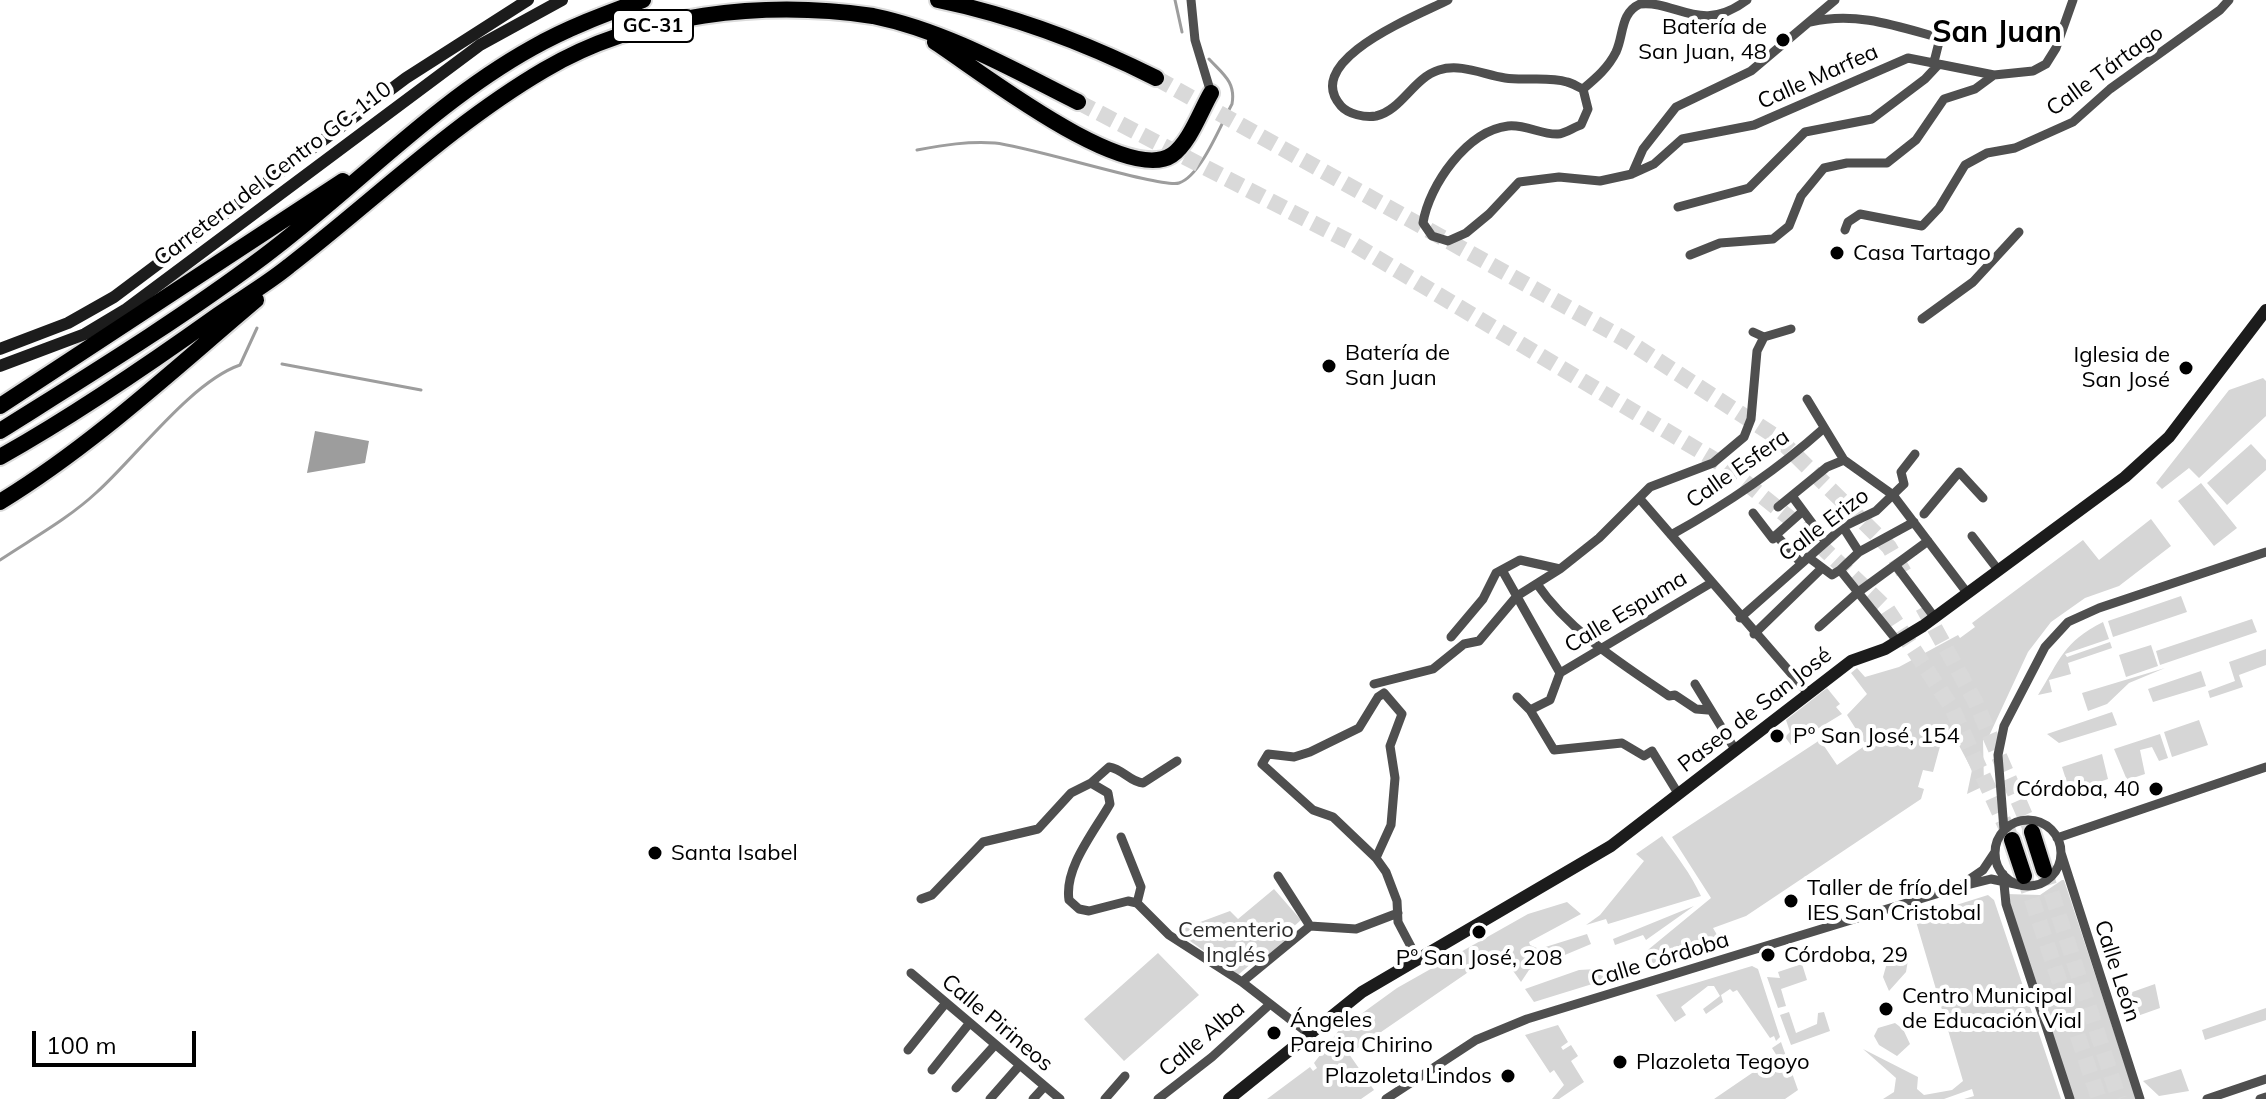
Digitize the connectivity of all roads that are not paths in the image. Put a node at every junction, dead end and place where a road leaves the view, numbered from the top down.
1 (528, 0) edge
2 (562, 0) edge
3 (643, 0) edge
4 (938, 0) edge
5 (1191, 0) edge
6 (1448, 0) edge
7 (1747, 0) edge
8 (1835, 0) edge
9 (2073, 0) edge
10 (2229, 0) edge
11 (1811, 22) junction
12 (914, 27) junction
13 (1937, 63) junction
14 (1994, 75) junction
15 (1156, 78) tunnel mouth
16 (1583, 89) junction
17 (1211, 93) joint
18 (1078, 102) tunnel mouth
19 (430, 121) junction
20 (1632, 174) junction
21 (1678, 207) dead end
22 (1845, 230) dead end
23 (2019, 232) dead end
24 (1690, 255) dead end
25 (286, 269) junction
26 (2266, 310) edge
27 (1922, 319) dead end
28 (1791, 329) dead end
29 (1753, 332) dead end
30 (1764, 337) junction
31 (0, 349) edge
32 (0, 366) edge
33 (1807, 399) dead end
34 (0, 406) edge
35 (1823, 429) junction
36 (0, 431) edge
37 (1915, 454) dead end
38 (0, 457) edge
39 (1844, 460) junction
40 (1893, 495) junction
41 (1792, 496) junction
42 (1983, 498) dead end
43 (1640, 499) junction
44 (0, 502) edge
45 (1778, 507) dead end
46 (1803, 511) junction
47 (1753, 513) dead end
48 (1924, 514) dead end
49 (1914, 522) junction
50 (1843, 527) junction
51 (1671, 535) junction
52 (1776, 535) junction
53 (1972, 536) dead end
54 (1928, 541) junction
55 (1826, 542) junction
56 (1859, 552) junction
57 (2266, 552) edge
58 (1804, 560) junction
59 (1896, 566) junction
60 (1822, 568) junction
61 (1560, 569) junction
62 (1502, 570) junction
63 (1840, 570) junction
64 (1999, 571) junction
65 (1711, 583) junction
66 (1537, 584) junction
67 (1857, 593) junction
68 (1968, 594) junction
69 (1517, 596) junction
70 (1740, 618) junction
71 (1935, 618) junction
72 (1819, 627) dead end
73 (1754, 634) junction
74 (1451, 637) dead end
75 (1898, 642) junction
76 (1603, 648) junction
77 (1560, 673) junction
78 (1374, 684) dead end
79 (1695, 684) dead end
80 (1809, 694) junction
81 (1517, 697) dead end
82 (1530, 710) junction
83 (1708, 710) junction
84 (1736, 751) junction
85 (1177, 761) dead end
86 (2266, 767) edge
87 (1091, 783) junction
88 (1679, 795) junction
89 (2032, 832) tunnel mouth
90 (2008, 835) junction
91 (1121, 837) dead end
92 (2057, 838) junction
93 (1995, 852) junction
94 (2061, 853) junction
95 (1376, 858) junction
96 (2044, 870) tunnel mouth
97 (1278, 876) dead end
98 (2003, 878) junction
99 (2022, 880) junction
100 (1976, 883) junction
101 (1959, 887) junction
102 (2004, 898) junction
103 (921, 899) dead end
104 (1137, 903) junction
105 (1398, 913) junction
106 (1310, 926) junction
107 (1417, 958) junction
108 (911, 973) dead end
109 (1242, 982) junction
110 (945, 1004) junction
111 (1268, 1006) junction
112 (968, 1025) junction
113 (1309, 1034) junction
114 (994, 1046) junction
115 (908, 1050) dead end
116 (1019, 1066) junction
117 (932, 1070) dead end
118 (1125, 1076) dead end
119 (2266, 1079) edge
120 (1044, 1087) junction
121 (956, 1088) dead end
122 (2266, 1097) edge
123 (990, 1099) edge
124 (1033, 1099) edge
125 (1060, 1099) edge
126 (1105, 1099) edge
127 (1158, 1099) edge
128 (1229, 1099) edge
129 (1386, 1099) edge
130 (2070, 1099) edge
131 (2140, 1099) edge
132 (2207, 1099) edge
133 (2260, 1099) edge

1 - 31 street, Carretera del Centro GC-110
2 - 32 street, Carretera del Centro GC-110
3 - 19 highway, GC-31
4 - 15 highway
5 - 17 street
6 - 16 street
7 - 16 street
8 - 11 street
9 - 14 street
10 - 22 street, Calle Tártago
11 - 13 street
11 - 20 street
12 - 17 highway
12 - 18 highway, GC-31
12 - 25 highway, GC-31
13 - 14 street, Calle Marfea
13 - 20 street, Calle Marfea
13 - 21 street
14 - 24 street
16 - 20 street
19 - 34 highway
19 - 36 highway, GC-31
23 - 27 street
25 - 38 highway, GC-31
25 - 44 highway
26 - 64 street, Paseo de San José
28 - 30 street
29 - 30 street
30 - 43 street
33 - 35 street
35 - 39 street
35 - 51 street, Calle Esfera
37 - 40 street, Calle Erizo
39 - 40 street
39 - 41 street
40 - 49 street
40 - 50 street, Calle Erizo
41 - 45 street
41 - 46 street
42 - 48 street
43 - 51 street
43 - 61 street
46 - 52 street
46 - 55 street
47 - 52 street
49 - 54 street
49 - 56 street
50 - 55 street, Calle Erizo
50 - 56 street
51 - 65 street
52 - 58 street
53 - 64 street
54 - 59 street
54 - 68 street
55 - 58 street, Calle Erizo
56 - 63 street
57 - 90 street
58 - 60 street
58 - 70 street, Calle Erizo
59 - 67 street
59 - 71 street
60 - 63 street
60 - 73 street
61 - 62 street
61 - 66 street
62 - 69 street
62 - 74 street
63 - 67 street
64 - 68 street, Paseo de San José
65 - 70 street
65 - 76 street, Calle Espuma
66 - 69 street
66 - 76 street
67 - 72 street
67 - 75 street
68 - 71 street, Paseo de San José
69 - 77 street
69 - 78 street
70 - 73 street
71 - 75 street, Paseo de San José
73 - 80 street
75 - 80 street, Paseo de San José
76 - 77 street, Calle Espuma
76 - 83 street
77 - 82 street
79 - 83 street
80 - 84 street, Paseo de San José
81 - 82 street
82 - 88 street
83 - 84 street
84 - 88 street, Paseo de San José
85 - 87 street
86 - 92 street
87 - 103 street
87 - 104 street
88 - 107 street, Paseo de San José
89 - 96 highway
90 - 92 street
90 - 93 street
90 - 99 highway
91 - 104 street
92 - 94 street
93 - 98 street
93 - 101 street, Calle Córdoba
94 - 99 street
94 - 131 street, Calle León
95 - 95 street
95 - 105 street
97 - 106 street
98 - 99 street
98 - 100 street, Calle Córdoba
98 - 102 street
100 - 101 street, Calle Córdoba
100 - 102 street
101 - 129 street, Calle Córdoba
102 - 130 street
104 - 109 street
105 - 106 street
105 - 107 street
106 - 109 street
107 - 113 street, Paseo de San José
108 - 110 street, Calle Pirineos
109 - 111 street
110 - 112 street, Calle Pirineos
110 - 115 street
111 - 113 street
111 - 127 street, Calle Alba
112 - 114 street, Calle Pirineos
112 - 117 street
113 - 128 street, Paseo de San José
114 - 116 street, Calle Pirineos
114 - 121 street
116 - 120 street, Calle Pirineos
116 - 123 street
118 - 126 street
119 - 132 street
120 - 124 street
120 - 125 street, Calle Pirineos
122 - 133 street

